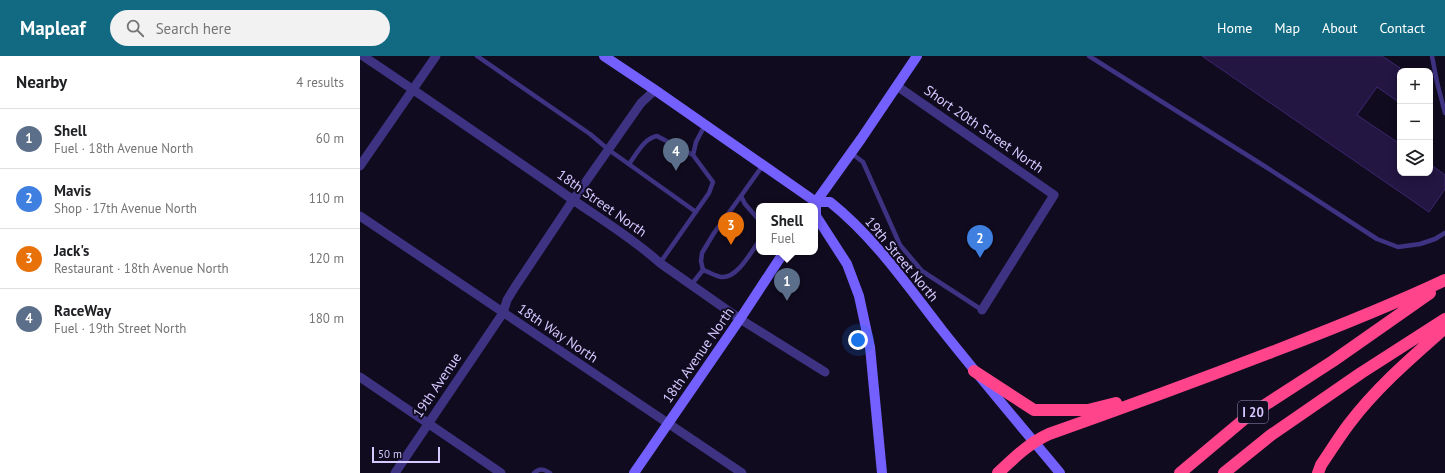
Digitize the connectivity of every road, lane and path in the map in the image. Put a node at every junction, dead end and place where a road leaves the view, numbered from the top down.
1 (363, 56) edge
2 (436, 56) edge
3 (477, 56) edge
4 (604, 56) edge
5 (917, 56) edge
6 (1089, 56) edge
7 (1432, 56) edge
8 (897, 86) junction
9 (413, 90) junction
10 (655, 90) junction
11 (1445, 113) edge
12 (705, 125) junction
13 (609, 150) junction
14 (851, 153) junction
15 (693, 154) junction
16 (629, 164) junction
17 (762, 165) junction
18 (360, 166) edge
19 (741, 196) junction
20 (572, 200) junction
21 (814, 203) edge
22 (816, 203) edge
23 (818, 204) edge
24 (696, 212) junction
25 (360, 216) edge
26 (756, 217) edge
27 (818, 219) edge
28 (1445, 233) edge
29 (756, 244) edge
30 (782, 255) edge
31 (660, 264) junction
32 (703, 270) junction
33 (1445, 280) edge
34 (1445, 283) edge
35 (691, 285) junction
36 (982, 310) joint
37 (503, 313) junction
38 (740, 319) junction
39 (1445, 319) edge
40 (1445, 328) edge
41 (974, 371) junction
42 (825, 372) dead end
43 (360, 377) edge
44 (1182, 387) junction
45 (668, 423) junction
46 (428, 424) junction
47 (1034, 441) junction
48 (395, 473) edge
49 (501, 473) edge
50 (534, 473) edge
51 (550, 473) edge
52 (634, 473) edge
53 (742, 473) edge
54 (882, 473) edge
55 (998, 473) edge
56 (1060, 473) edge
57 (1180, 473) edge
58 (1224, 473) edge
59 (1318, 473) edge

1 - 9 street, 18th Street North
2 - 9 street
3 - 13 lane
4 - 10 main road, 19th Street North
5 - 8 main road
6 - 28 lane
7 - 11 lane
8 - 14 main road
8 - 36 street, Short 20th Street North
9 - 18 street
9 - 20 street, 18th Street North
10 - 12 main road, 19th Street North
10 - 13 street, 19th Avenue
12 - 15 lane
12 - 17 main road, 19th Street North
13 - 16 lane
13 - 20 street, 19th Avenue
14 - 22 main road
14 - 36 lane
15 - 16 lane
15 - 24 lane
16 - 24 lane
17 - 19 lane
17 - 21 main road, 19th Street North
19 - 26 lane
19 - 32 lane
20 - 31 street, 18th Street North
20 - 37 street, 19th Avenue
23 - 41 main road, 19th Street North
24 - 31 lane
25 - 37 street, 18th Way North
27 - 54 main road
29 - 32 lane
30 - 38 main road, 18th Avenue North
31 - 35 street, 18th Street North
32 - 35 lane
33 - 44 highway
34 - 57 highway, I 20
35 - 38 street, 18th Street North
37 - 45 street, 18th Way North
37 - 46 street, 19th Avenue
38 - 42 street, 18th Street North
38 - 45 main road, 18th Avenue North
39 - 58 highway, I 20
40 - 59 highway
41 - 44 highway
41 - 47 main road, 19th Street North
43 - 46 street
44 - 47 highway
45 - 52 main road, 18th Avenue North
45 - 53 street, 18th Way North
46 - 48 street, 19th Avenue
46 - 49 street
47 - 55 highway
47 - 56 main road, 19th Street North
50 - 51 lane

